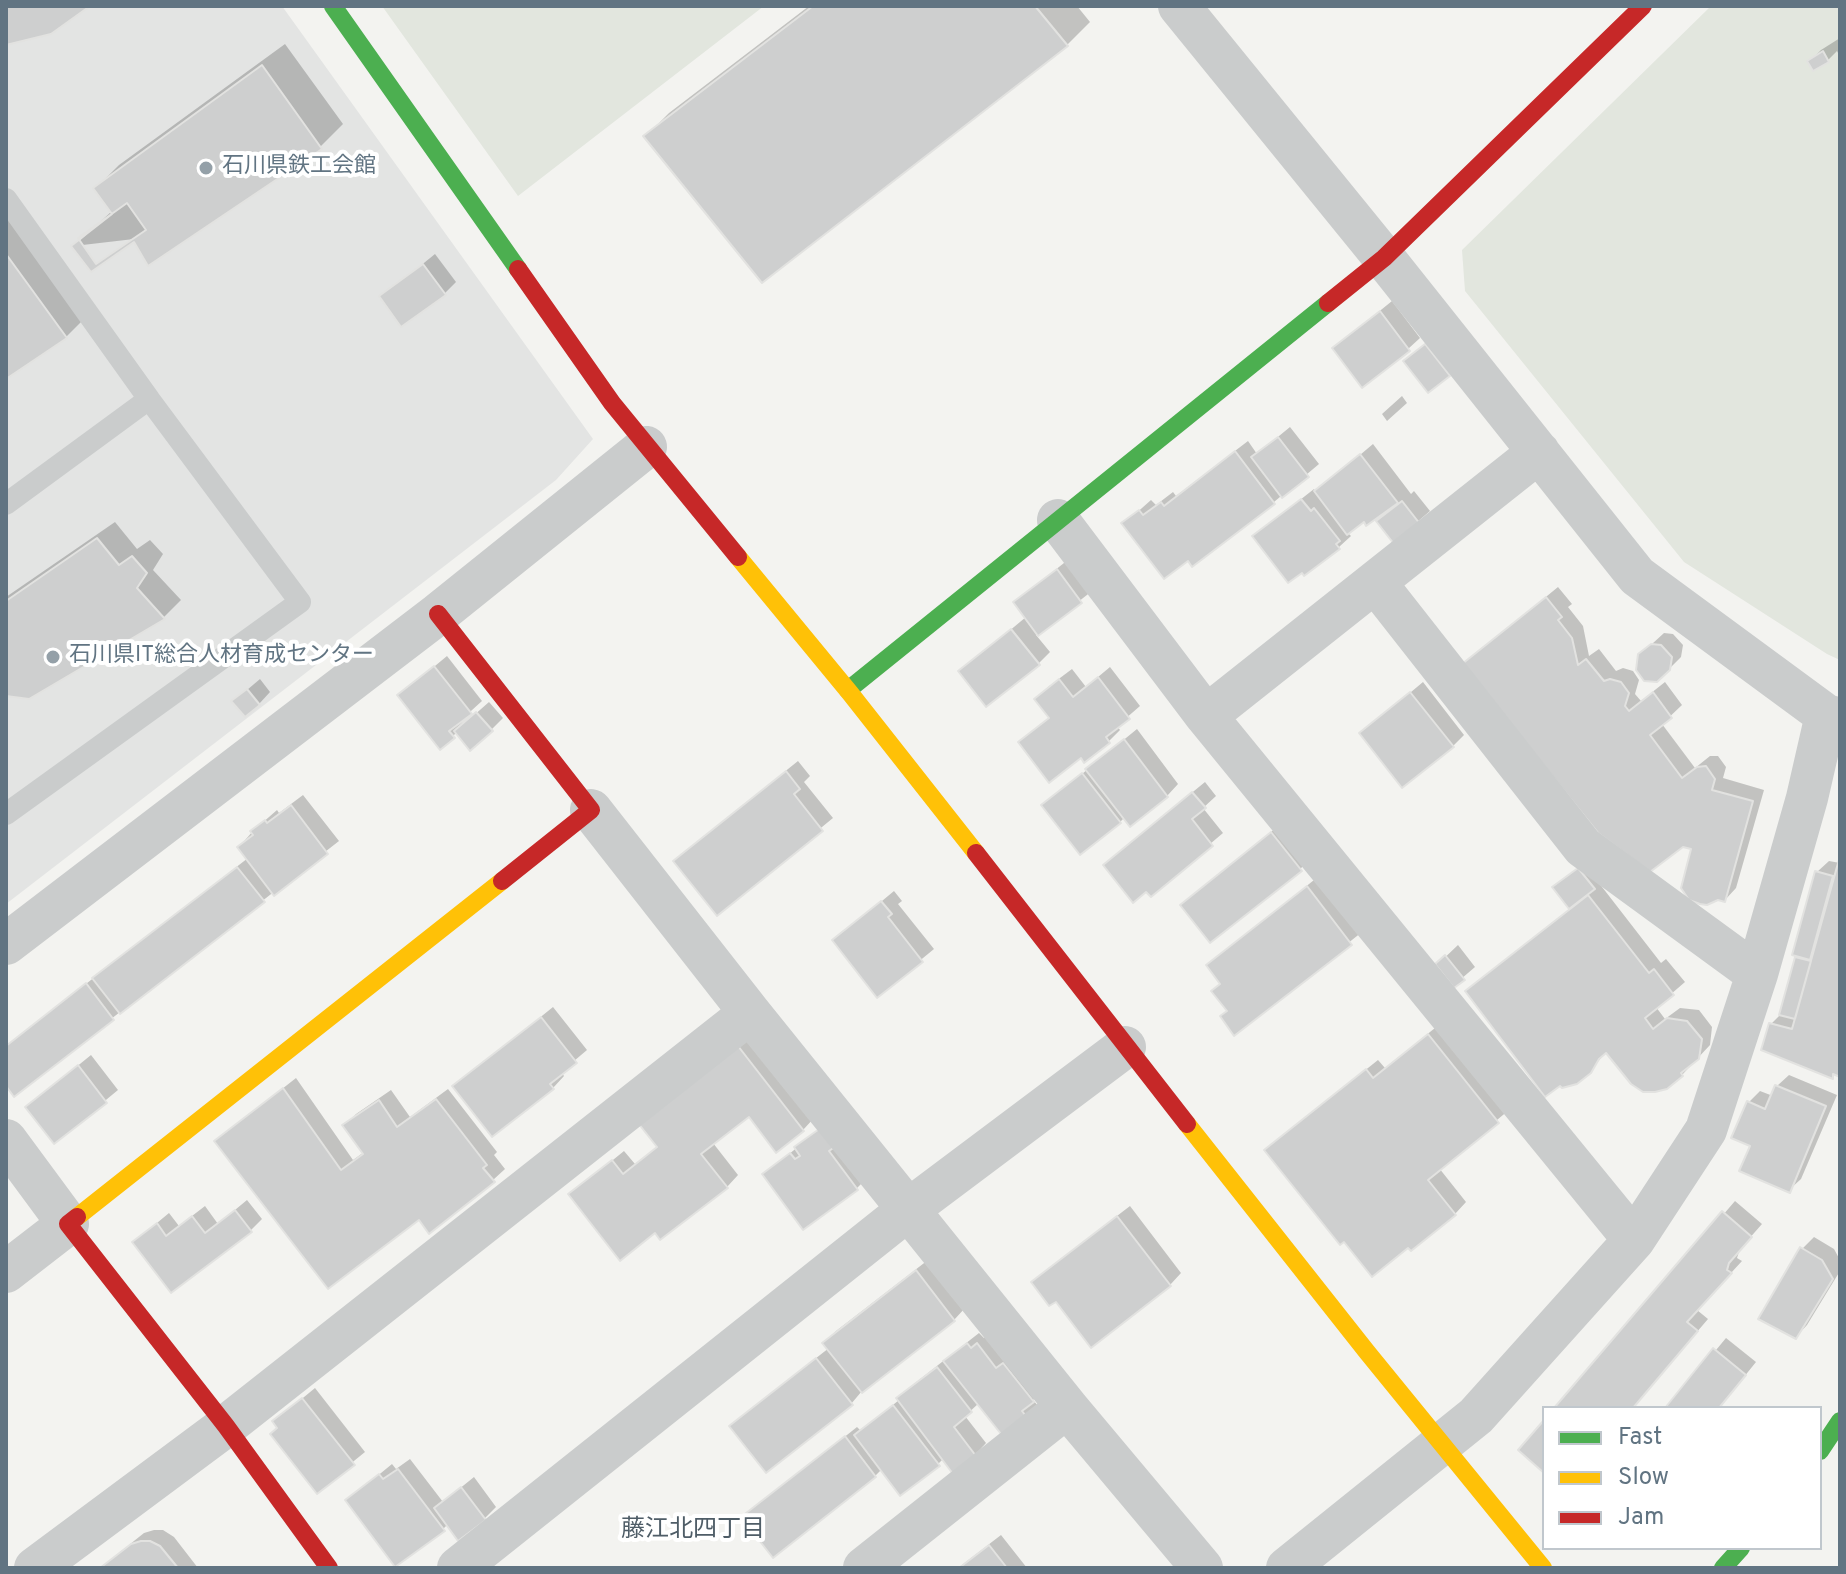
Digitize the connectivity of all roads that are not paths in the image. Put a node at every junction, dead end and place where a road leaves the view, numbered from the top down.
1 (333, 6) edge
2 (1179, 6) edge
3 (1643, 6) edge
4 (6, 199) edge
5 (1384, 258) junction
6 (149, 399) junction
7 (646, 447) junction
8 (1539, 452) junction
9 (6, 504) edge
10 (1058, 520) junction
11 (1375, 582) junction
12 (438, 614) junction
13 (848, 690) junction
14 (1206, 716) junction
15 (1833, 717) edge
16 (591, 810) junction
17 (6, 814) edge
18 (6, 944) edge
19 (1757, 974) junction
20 (750, 1013) junction
21 (1125, 1047) junction
22 (6, 1140) edge
23 (909, 1209) junction
24 (68, 1224) junction
25 (1634, 1240) junction
26 (6, 1272) edge
27 (1067, 1407) junction
28 (1840, 1421) edge
29 (226, 1426) junction
30 (1440, 1444) junction
31 (1822, 1448) edge
32 (1739, 1550) edge
33 (35, 1568) edge
34 (329, 1568) edge
35 (458, 1568) edge
36 (864, 1568) edge
37 (1202, 1568) edge
38 (1287, 1568) edge
39 (1543, 1568) edge
40 (1723, 1568) edge

1 - 7 street
2 - 5 street
3 - 5 street
4 - 6 lane
5 - 8 street
5 - 10 street
6 - 9 lane
6 - 17 lane
7 - 12 street
7 - 13 street
8 - 11 street
8 - 15 street
10 - 13 street
10 - 14 street
11 - 14 street
11 - 19 street
12 - 16 street
12 - 18 street
13 - 21 street
14 - 25 street
15 - 19 street
16 - 20 street
16 - 24 street
19 - 25 street
20 - 23 street
20 - 29 street
21 - 23 street
21 - 30 street
22 - 24 street
23 - 27 street
23 - 35 street
24 - 26 street
24 - 29 street
25 - 30 street
27 - 36 street
27 - 37 street
28 - 31 street
29 - 33 street
29 - 34 street
30 - 38 street
30 - 39 street
32 - 40 street

